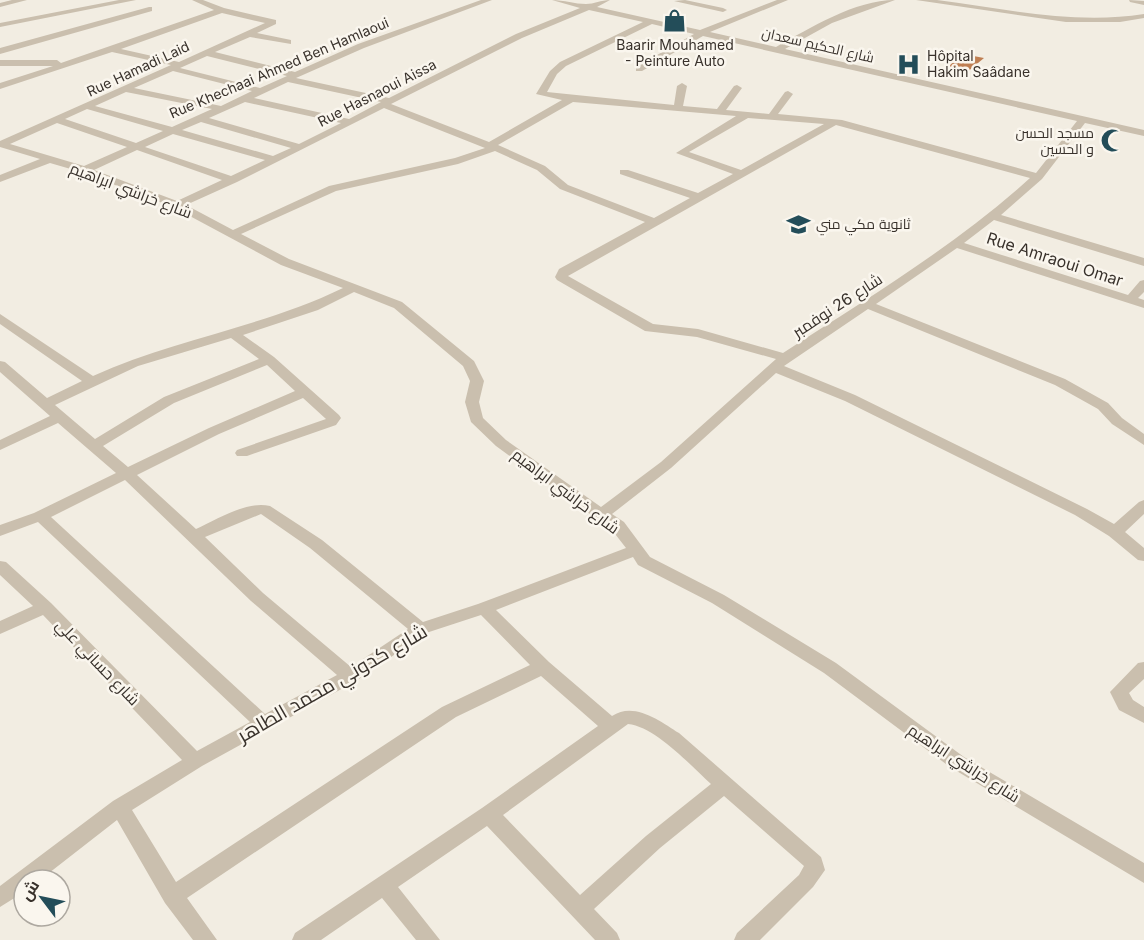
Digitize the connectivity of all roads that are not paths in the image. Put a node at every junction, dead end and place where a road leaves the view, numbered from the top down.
1 (23, 0) edge
2 (132, 0) edge
3 (137, 0) edge
4 (196, 0) edge
5 (488, 0) edge
6 (556, 0) edge
7 (606, 0) edge
8 (678, 0) edge
9 (891, 0) edge
10 (920, 0) edge
11 (1132, 0) edge
12 (779, 1) edge
13 (969, 3) edge
14 (1144, 3) edge
15 (0, 5) edge
16 (588, 7) junction
17 (221, 10) junction
18 (723, 10) dead end
19 (1144, 16) edge
20 (165, 21) dead end
21 (650, 22) junction
22 (0, 25) edge
23 (173, 26) junction
24 (703, 32) junction
25 (249, 34) junction
26 (288, 42) dead end
27 (112, 49) junction
28 (777, 50) junction
29 (0, 51) edge
30 (206, 53) junction
31 (0, 63) edge
32 (73, 63) junction
33 (174, 66) junction
34 (639, 69) dead end
35 (290, 77) junction
36 (1, 86) edge
37 (682, 86) dead end
38 (737, 88) dead end
39 (124, 90) junction
40 (258, 90) junction
41 (788, 94) dead end
42 (242, 98) junction
43 (571, 99) junction
44 (387, 103) junction
45 (89, 107) junction
46 (219, 108) junction
47 (678, 108) junction
48 (720, 111) junction
49 (747, 114) junction
50 (773, 116) junction
51 (199, 118) junction
52 (1083, 119) junction
53 (58, 120) junction
54 (351, 122) junction
55 (835, 122) junction
56 (173, 129) junction
57 (1144, 133) edge
58 (0, 144) edge
59 (134, 147) junction
60 (300, 147) junction
61 (490, 147) junction
62 (50, 159) junction
63 (273, 159) junction
64 (85, 170) junction
65 (624, 172) dead end
66 (743, 174) junction
67 (1038, 177) junction
68 (0, 179) edge
69 (233, 180) junction
70 (699, 197) junction
71 (177, 205) junction
72 (993, 216) junction
73 (655, 222) junction
74 (233, 234) junction
75 (956, 244) junction
76 (1144, 262) edge
77 (1144, 284) edge
78 (355, 287) junction
79 (1130, 300) junction
80 (1144, 304) edge
81 (869, 305) junction
82 (0, 318) edge
83 (235, 335) junction
84 (270, 360) junction
85 (779, 362) junction
86 (0, 365) edge
87 (91, 381) junction
88 (304, 392) junction
89 (47, 403) junction
90 (61, 416) junction
91 (4, 441) edge
92 (1144, 441) edge
93 (93, 446) junction
94 (242, 453) dead end
95 (126, 474) junction
96 (1144, 505) edge
97 (602, 514) junction
98 (40, 516) junction
99 (0, 531) edge
100 (1115, 532) junction
101 (194, 536) junction
102 (634, 550) junction
103 (1144, 556) edge
104 (0, 566) edge
105 (45, 607) junction
106 (484, 608) junction
107 (0, 627) edge
108 (420, 629) junction
109 (543, 667) junction
110 (1144, 668) edge
111 (350, 676) junction
112 (1144, 716) edge
113 (263, 723) junction
114 (611, 726) junction
115 (195, 760) junction
116 (724, 785) junction
117 (120, 807) junction
118 (489, 814) junction
119 (1144, 874) edge
120 (383, 884) junction
121 (173, 896) junction
122 (0, 898) edge
123 (578, 910) junction
124 (206, 940) edge
125 (303, 940) edge
126 (429, 940) edge
127 (609, 940) edge
128 (745, 940) edge

1 - 15 street
2 - 22 street
3 - 29 street
4 - 17 street
5 - 35 street, Rue Khechaai Ahmed Ben Hamlaoui
6 - 16 street, شارع الحكيم سعدان
7 - 16 street, Rue Hasnaoui Aissa
8 - 18 street
9 - 28 street
10 - 13 street
11 - 14 street
12 - 24 street
13 - 19 street
16 - 21 street, شارع الحكيم سعدان
16 - 44 street, Rue Hasnaoui Aissa
17 - 23 street
17 - 25 street, Rue Hamadi Laid
20 - 23 street
21 - 24 street, شارع الحكيم سعدان
21 - 43 street
23 - 27 street
24 - 28 street, شارع الحكيم سعدان
24 - 34 street
25 - 26 street
25 - 30 street, Rue Hamadi Laid
27 - 32 street
27 - 33 street
28 - 52 street, شارع الحكيم سعدان
30 - 33 street, Rue Hamadi Laid
30 - 35 street
31 - 32 street
32 - 36 street
33 - 39 street, Rue Hamadi Laid
33 - 40 street
35 - 40 street, Rue Khechaai Ahmed Ben Hamlaoui
35 - 44 street
37 - 47 street
38 - 48 street
39 - 45 street, Rue Hamadi Laid
39 - 46 street
40 - 42 street, Rue Khechaai Ahmed Ben Hamlaoui
41 - 50 street
42 - 46 street, Rue Khechaai Ahmed Ben Hamlaoui
42 - 54 street
43 - 47 street
43 - 61 street
44 - 54 street, Rue Hasnaoui Aissa
44 - 61 street
45 - 53 street, Rue Hamadi Laid
45 - 56 street
46 - 51 street, Rue Khechaai Ahmed Ben Hamlaoui
47 - 48 street
48 - 49 street
49 - 50 street
49 - 66 street
50 - 55 street
51 - 56 street, Rue Khechaai Ahmed Ben Hamlaoui
51 - 60 street
52 - 57 street, شارع الحكيم سعدان
52 - 67 street, شارع 26 نوفمبر
53 - 58 street, Rue Hamadi Laid
53 - 59 street
54 - 60 street, Rue Hasnaoui Aissa
55 - 66 street
55 - 67 street
56 - 59 street, Rue Khechaai Ahmed Ben Hamlaoui
56 - 63 street
58 - 62 street, شارع خراشي ابراهيم
59 - 64 street, Rue Khechaai Ahmed Ben Hamlaoui
59 - 69 street
60 - 63 street, Rue Hasnaoui Aissa
61 - 73 street
61 - 74 street
62 - 64 street, شارع خراشي ابراهيم
62 - 68 street
63 - 69 street, Rue Hasnaoui Aissa
64 - 71 street, شارع خراشي ابراهيم
65 - 70 street
66 - 70 street
67 - 72 street, شارع 26 نوفمبر
69 - 71 street, Rue Hasnaoui Aissa
70 - 73 street
71 - 74 street, شارع خراشي ابراهيم
72 - 75 street, شارع 26 نوفمبر
72 - 76 street
73 - 85 street
74 - 78 street, شارع خراشي ابراهيم
75 - 79 street, Rue Amraoui Omar
75 - 81 street, شارع 26 نوفمبر
77 - 79 street
78 - 83 street
78 - 97 street, شارع خراشي ابراهيم
79 - 80 street, Rue Amraoui Omar
81 - 85 street, شارع 26 نوفمبر
81 - 92 street
82 - 87 street
83 - 84 street
83 - 87 street
84 - 88 street
84 - 93 street
85 - 97 street, شارع 26 نوفمبر
85 - 100 street
86 - 89 street
87 - 89 street
88 - 94 street
88 - 95 street
89 - 90 street
90 - 91 street
90 - 93 street
93 - 95 street
95 - 98 street
95 - 101 street
96 - 100 street
97 - 102 street, شارع خراشي ابراهيم
98 - 99 street
98 - 113 street
100 - 103 street
101 - 108 street
101 - 111 street
102 - 106 street, شارع كدوني محمد الطاهر
102 - 119 street, شارع خراشي ابراهيم
104 - 105 street, شارع حساني علي
105 - 107 street
105 - 115 street, شارع حساني علي
106 - 108 street, شارع كدوني محمد الطاهر
106 - 109 street
108 - 111 street, شارع كدوني محمد الطاهر
109 - 114 street
109 - 121 street
110 - 112 street
111 - 113 street, شارع كدوني محمد الطاهر
113 - 115 street, شارع كدوني محمد الطاهر
114 - 116 street
114 - 118 street
115 - 117 street, شارع كدوني محمد الطاهر
116 - 123 street
116 - 128 street
117 - 121 street
117 - 122 street, شارع كدوني محمد الطاهر
118 - 120 street
118 - 123 street
120 - 125 street
120 - 126 street
121 - 124 street
123 - 127 street

